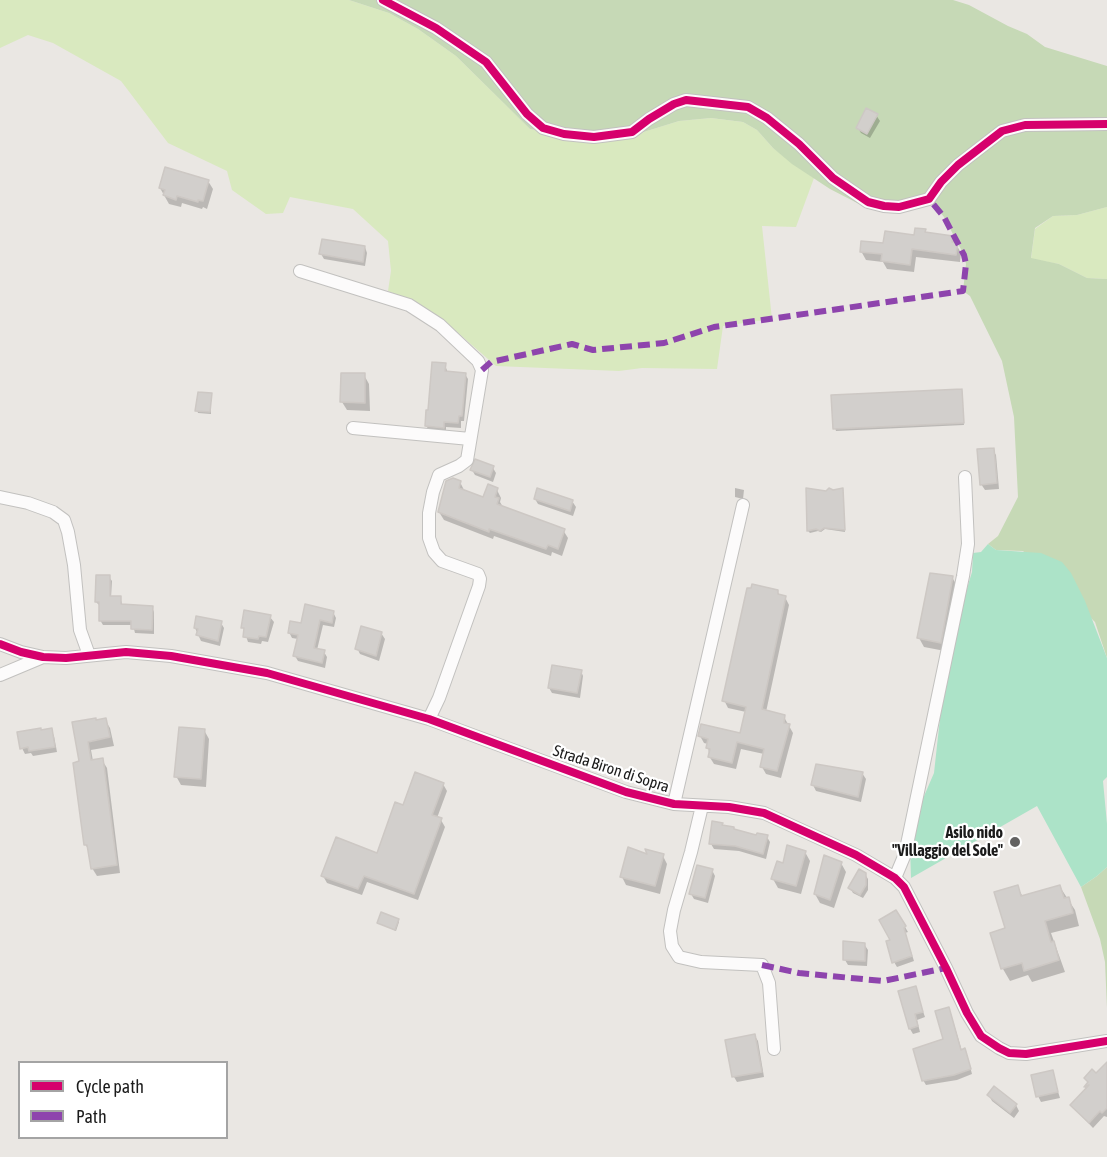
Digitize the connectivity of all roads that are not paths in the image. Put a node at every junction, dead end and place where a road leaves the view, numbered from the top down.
1 (383, 0) edge
2 (1107, 124) edge
3 (300, 271) dead end
4 (353, 428) dead end
5 (470, 439) junction
6 (965, 477) dead end
7 (0, 497) edge
8 (743, 506) dead end
9 (0, 644) edge
10 (89, 655) junction
11 (43, 657) junction
12 (0, 675) edge
13 (429, 719) junction
14 (674, 804) junction
15 (702, 806) junction
16 (895, 878) junction
17 (1107, 1041) edge
18 (774, 1049) dead end

1 - 2 street
3 - 5 street
4 - 5 street
5 - 13 street
6 - 16 street
7 - 10 street
8 - 14 street, Strada Biron di Sopra
9 - 11 street
10 - 11 street, Strada Biron di Sopra
10 - 13 street, Strada Biron di Sopra
11 - 12 street
13 - 14 street, Strada Biron di Sopra
14 - 15 street, Strada Biron di Sopra
15 - 16 street, Strada Biron di Sopra
15 - 18 street
16 - 17 street, Strada Biron di Sopra

